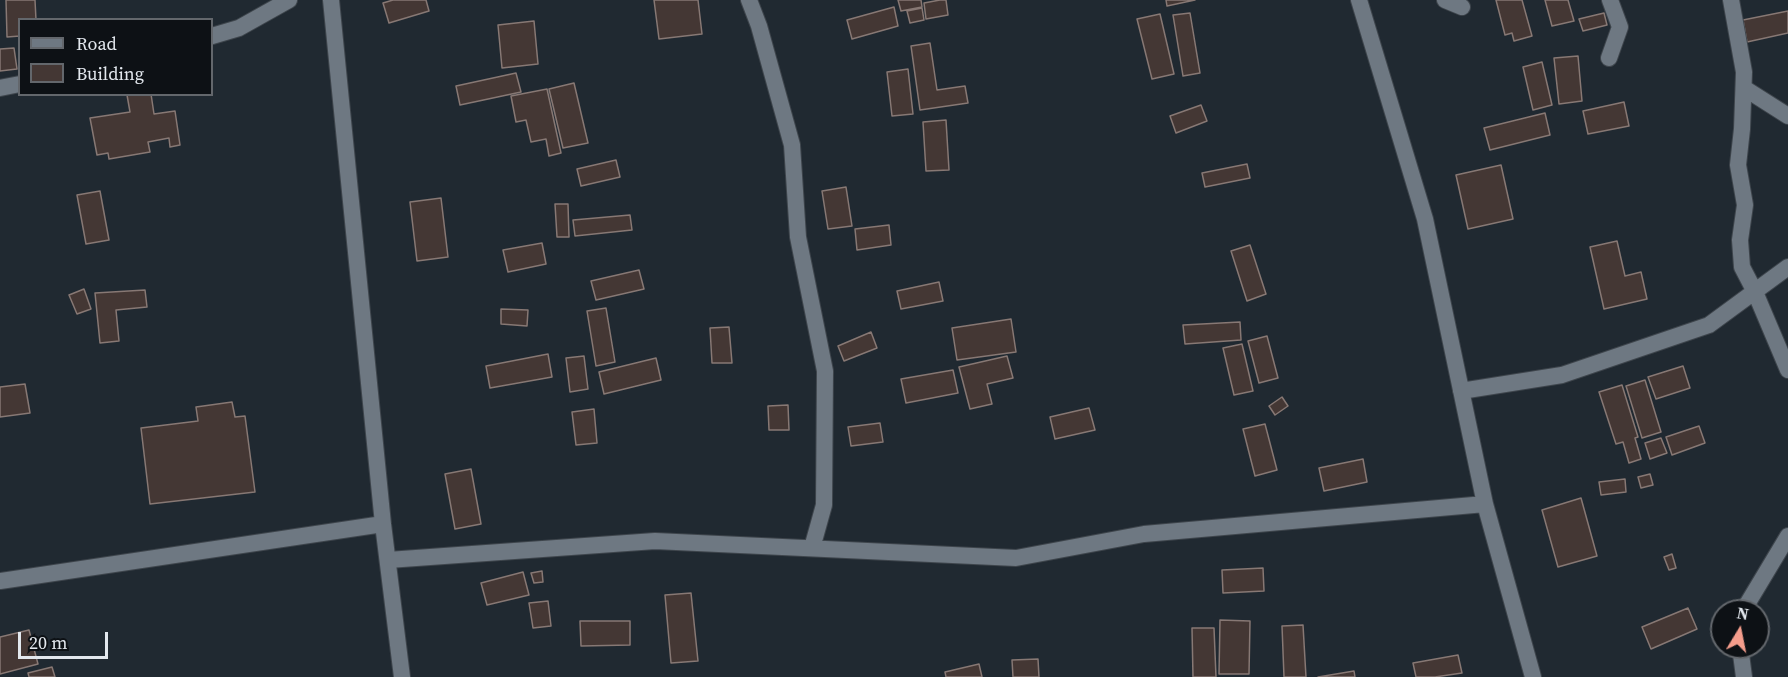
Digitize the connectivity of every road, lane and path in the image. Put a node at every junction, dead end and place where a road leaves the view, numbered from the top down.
1 (290, 0) edge
2 (331, 0) edge
3 (748, 0) edge
4 (1359, 0) edge
5 (1445, 0) edge
6 (1610, 0) edge
7 (1731, 0) edge
8 (1462, 7) dead end
9 (213, 36) edge
10 (1609, 58) dead end
11 (18, 84) edge
12 (0, 88) edge
13 (1744, 88) junction
14 (1788, 116) edge
15 (1788, 267) edge
16 (1755, 292) junction
17 (1788, 370) edge
18 (1461, 391) junction
19 (1485, 504) junction
20 (384, 524) junction
21 (1788, 536) edge
22 (812, 548) junction
23 (388, 560) junction
24 (0, 581) edge
25 (1750, 599) edge
26 (1742, 659) edge
27 (402, 677) edge
28 (1533, 677) edge
29 (1744, 677) edge

1 - 9 street
2 - 20 street
3 - 22 street
4 - 18 street
5 - 8 street
6 - 10 street
7 - 13 street
11 - 12 street
13 - 14 street
13 - 16 street
15 - 16 street
16 - 17 street
16 - 18 street
18 - 19 street
19 - 22 street
19 - 28 street
20 - 23 street
20 - 24 street
21 - 25 street
22 - 23 street
23 - 27 street
26 - 29 street

